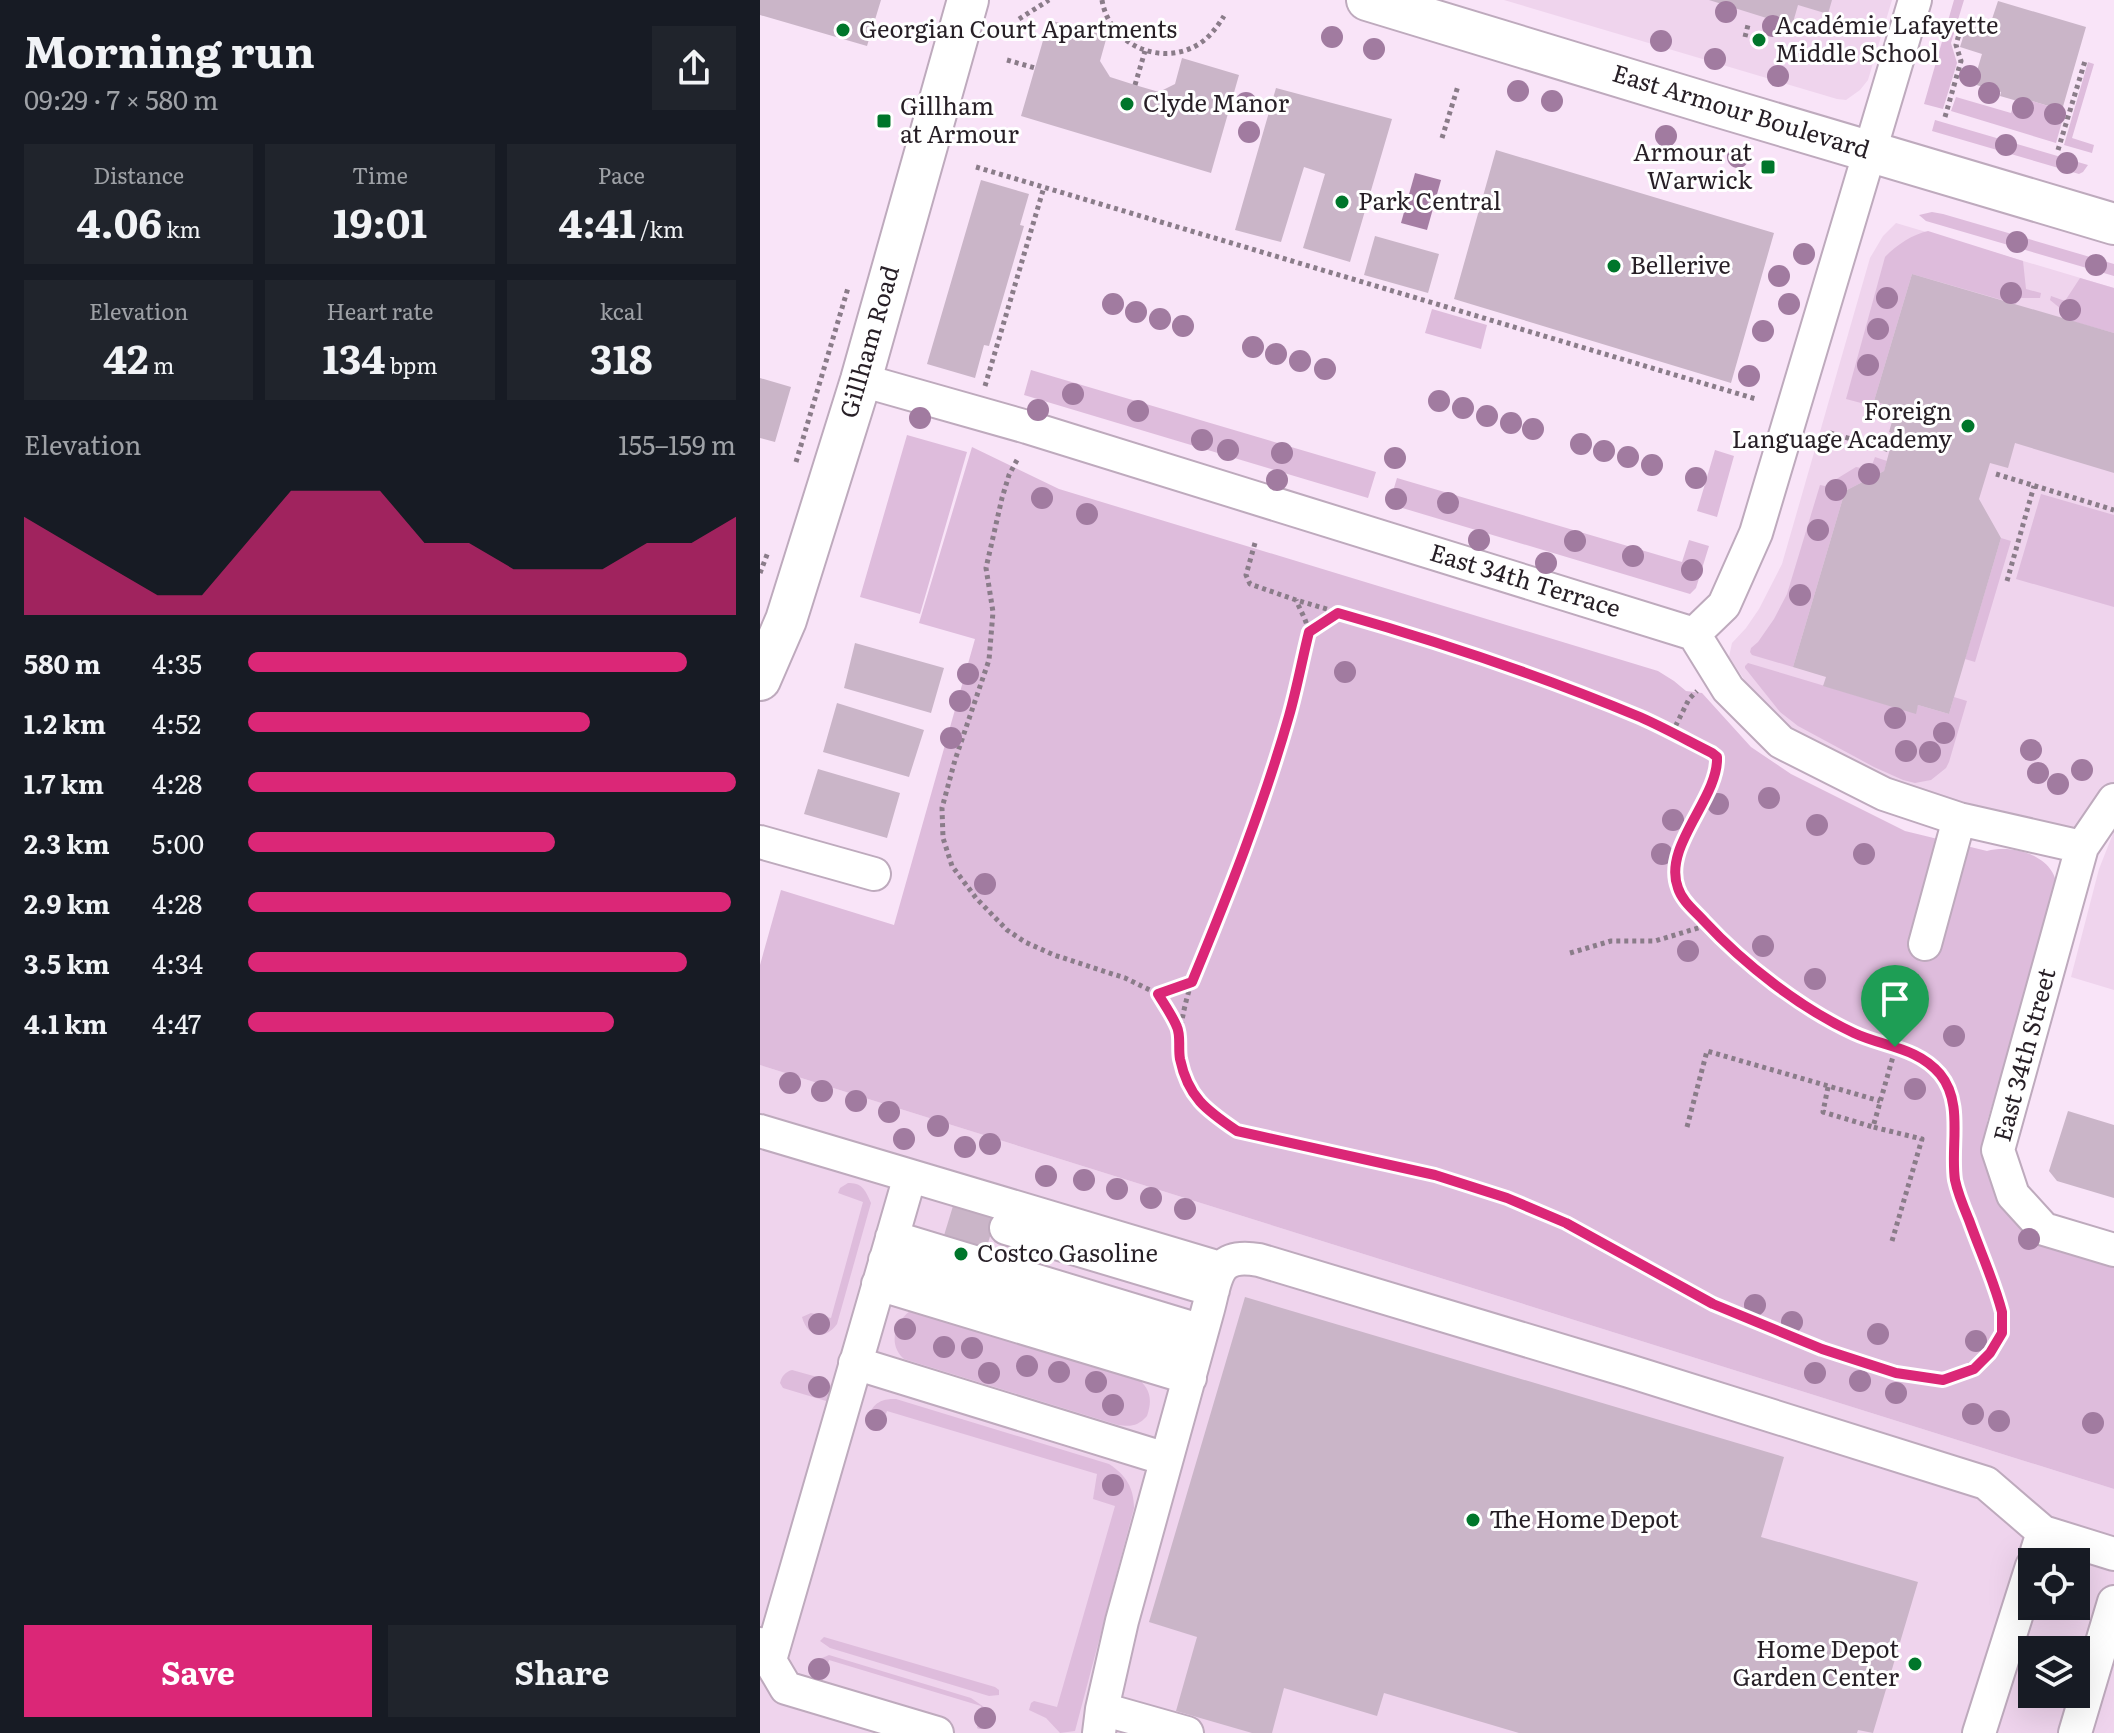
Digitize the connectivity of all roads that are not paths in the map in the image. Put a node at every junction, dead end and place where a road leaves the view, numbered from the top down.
1 (968, 0) edge
2 (1367, 0) edge
3 (1915, 0) edge
4 (1434, 10) edge
5 (1870, 151) junction
6 (2114, 224) edge
7 (861, 380) junction
8 (1694, 634) junction
9 (760, 680) edge
10 (2114, 800) edge
11 (1959, 819) junction
12 (760, 842) edge
13 (2082, 847) junction
14 (874, 874) dead end
15 (1925, 944) road end
16 (760, 1131) edge
17 (894, 1229) junction
18 (2114, 1250) edge
19 (1205, 1323) junction
20 (855, 1363) junction
21 (1166, 1459) junction
22 (2043, 1532) junction
23 (2038, 1548) edge
24 (2114, 1554) edge
25 (2114, 1602) edge
26 (2018, 1611) edge
27 (765, 1652) edge
28 (1101, 1721) edge
29 (937, 1733) edge
30 (1187, 1733) edge
31 (1979, 1733) edge
32 (2075, 1733) edge

1 - 7 main road, Gillham Road
2 - 4 main road, East Armour Boulevard
3 - 5 street
4 - 5 main road, East Armour Boulevard
5 - 6 main road, East Armour Boulevard
5 - 8 street
7 - 8 street, East 34th Terrace
7 - 9 main road, Gillham Road
8 - 11 street
10 - 13 street
11 - 13 street
11 - 15 street
12 - 14 street
13 - 18 street, East 34th Street
16 - 17 street
17 - 19 street
17 - 19 street
17 - 19 street
17 - 20 street
19 - 21 street
19 - 22 street
20 - 21 street
20 - 27 street
21 - 28 street
22 - 23 street
22 - 24 street
25 - 32 street
26 - 31 street
27 - 29 street
28 - 30 street

